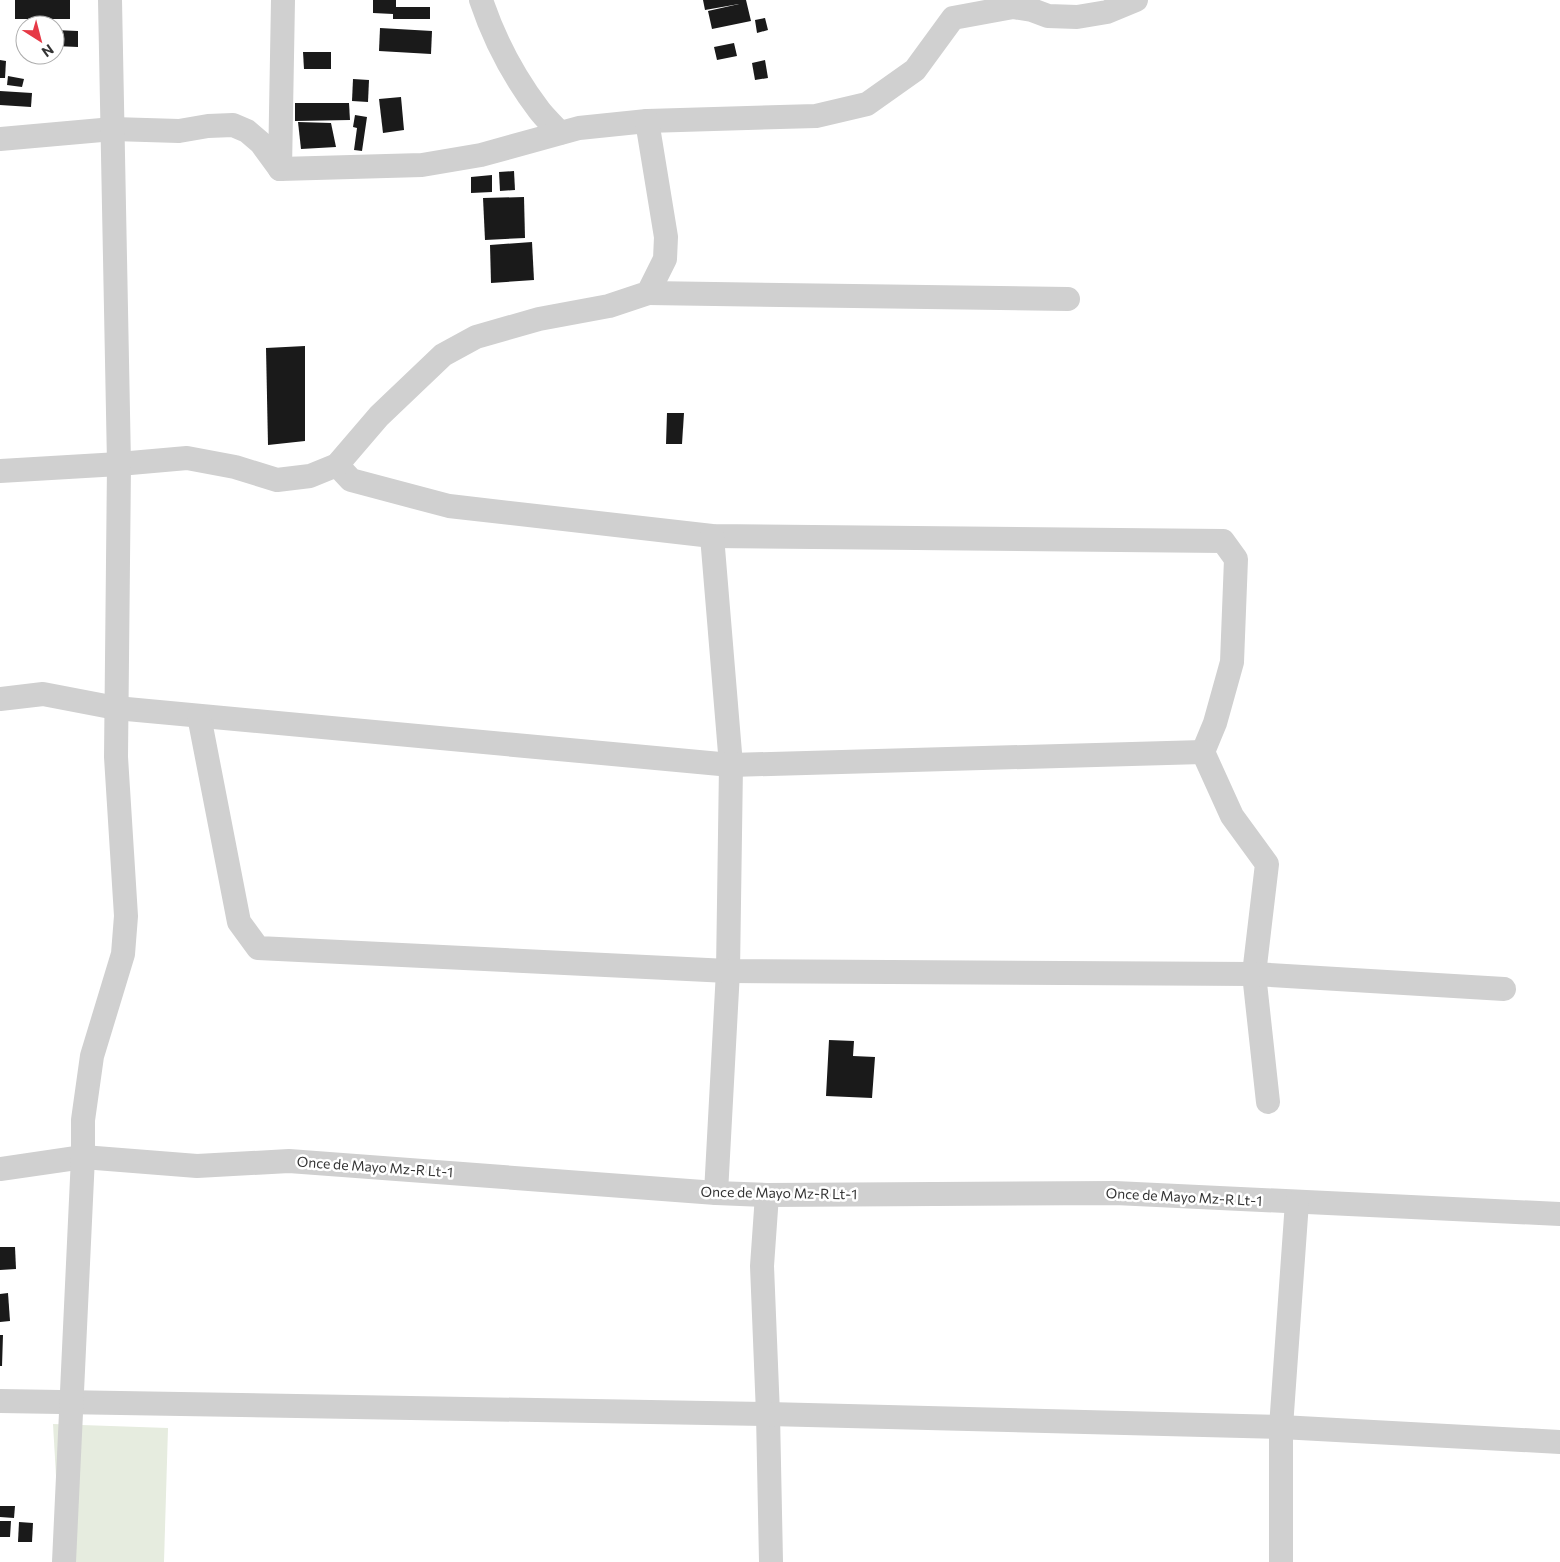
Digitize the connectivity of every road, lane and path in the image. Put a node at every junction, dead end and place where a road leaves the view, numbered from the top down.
1 (110, 0) edge
2 (283, 0) edge
3 (480, 0) edge
4 (1136, 0) edge
5 (951, 9) edge
6 (648, 121) junction
7 (113, 129) junction
8 (560, 132) junction
9 (0, 139) edge
10 (280, 170) junction
11 (648, 293) junction
12 (1068, 299) dead end
13 (119, 464) junction
14 (337, 465) junction
15 (0, 471) edge
16 (712, 536) junction
17 (0, 699) edge
18 (116, 708) junction
19 (199, 716) junction
20 (1203, 752) junction
21 (732, 765) junction
22 (728, 971) junction
23 (1254, 974) junction
24 (1504, 988) dead end
25 (1268, 1102) dead end
26 (83, 1157) junction
27 (0, 1168) edge
28 (716, 1193) junction
29 (767, 1195) junction
30 (1297, 1202) junction
31 (1560, 1214) edge
32 (0, 1401) edge
33 (72, 1402) junction
34 (768, 1414) junction
35 (1281, 1427) junction
36 (1560, 1442) edge
37 (64, 1562) edge
38 (770, 1562) edge
39 (1281, 1562) edge

1 - 7 street
2 - 10 street
3 - 8 street
4 - 5 street
5 - 6 street
6 - 8 street
6 - 11 street
7 - 9 street
7 - 10 street
7 - 13 street
8 - 10 street
11 - 12 street
11 - 14 street
13 - 14 street
13 - 15 street
13 - 18 street
14 - 16 street
16 - 20 street
16 - 21 street
17 - 18 street
18 - 19 street
18 - 26 street
19 - 21 street
19 - 22 street
20 - 21 street
20 - 23 street
21 - 22 street
22 - 23 street
22 - 28 street
23 - 24 street
23 - 25 street
26 - 27 street, Once de Mayo Mz-R Lt-1
26 - 28 street, Once de Mayo Mz-R Lt-1
26 - 33 street
28 - 29 street, Once de Mayo Mz-R Lt-1
29 - 30 street, Once de Mayo Mz-R Lt-1
29 - 34 street
30 - 31 street, Once de Mayo Mz-R Lt-1
30 - 35 street
32 - 33 street
33 - 34 street
33 - 37 street
34 - 35 street
34 - 38 street
35 - 36 street
35 - 39 street

